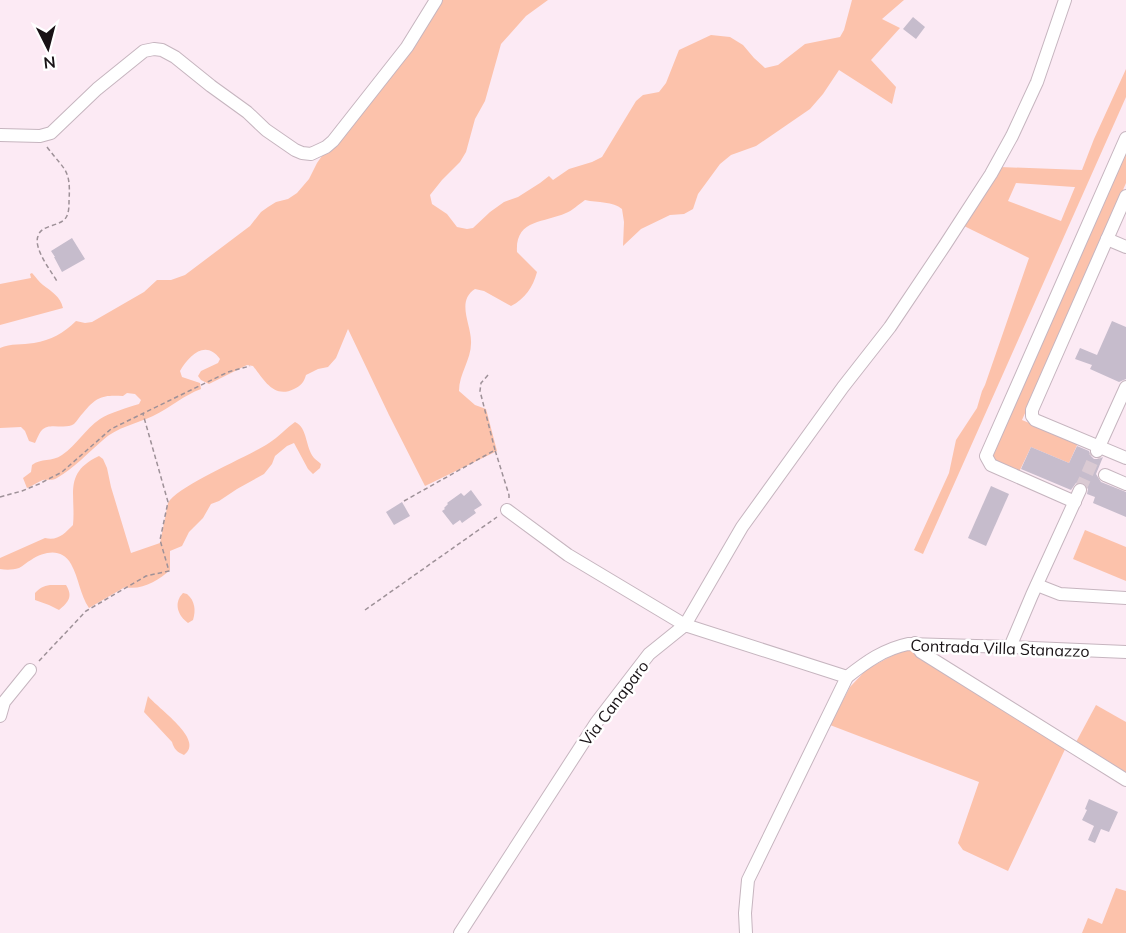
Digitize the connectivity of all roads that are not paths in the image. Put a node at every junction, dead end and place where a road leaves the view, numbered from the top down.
1 (436, 0) edge
2 (1065, 0) edge
3 (0, 135) edge
4 (1126, 138) edge
5 (1126, 196) edge
6 (1107, 239) junction
7 (1126, 247) edge
8 (1126, 387) edge
9 (1098, 449) junction
10 (1126, 458) edge
11 (1105, 475) dead end
12 (1126, 484) edge
13 (507, 510) road end
14 (1037, 585) junction
15 (1126, 598) edge
16 (685, 625) junction
17 (915, 644) junction
18 (1010, 647) junction
19 (1126, 652) edge
20 (30, 670) road end
21 (847, 677) junction
22 (0, 716) edge
23 (1126, 780) edge
24 (460, 933) edge
25 (746, 933) edge

1 - 3 street
2 - 16 street
4 - 14 street
5 - 6 street
6 - 7 street
6 - 9 street
8 - 9 street
9 - 10 street
11 - 12 street
13 - 16 street
14 - 15 street
14 - 18 street
16 - 21 street
16 - 24 street, Via Canaparo
17 - 18 street, Contrada Villa Stanazzo
17 - 21 street, Contrada Villa Stanazzo
17 - 23 street
18 - 19 street, Contrada Villa Stanazzo
20 - 22 street
21 - 25 street

